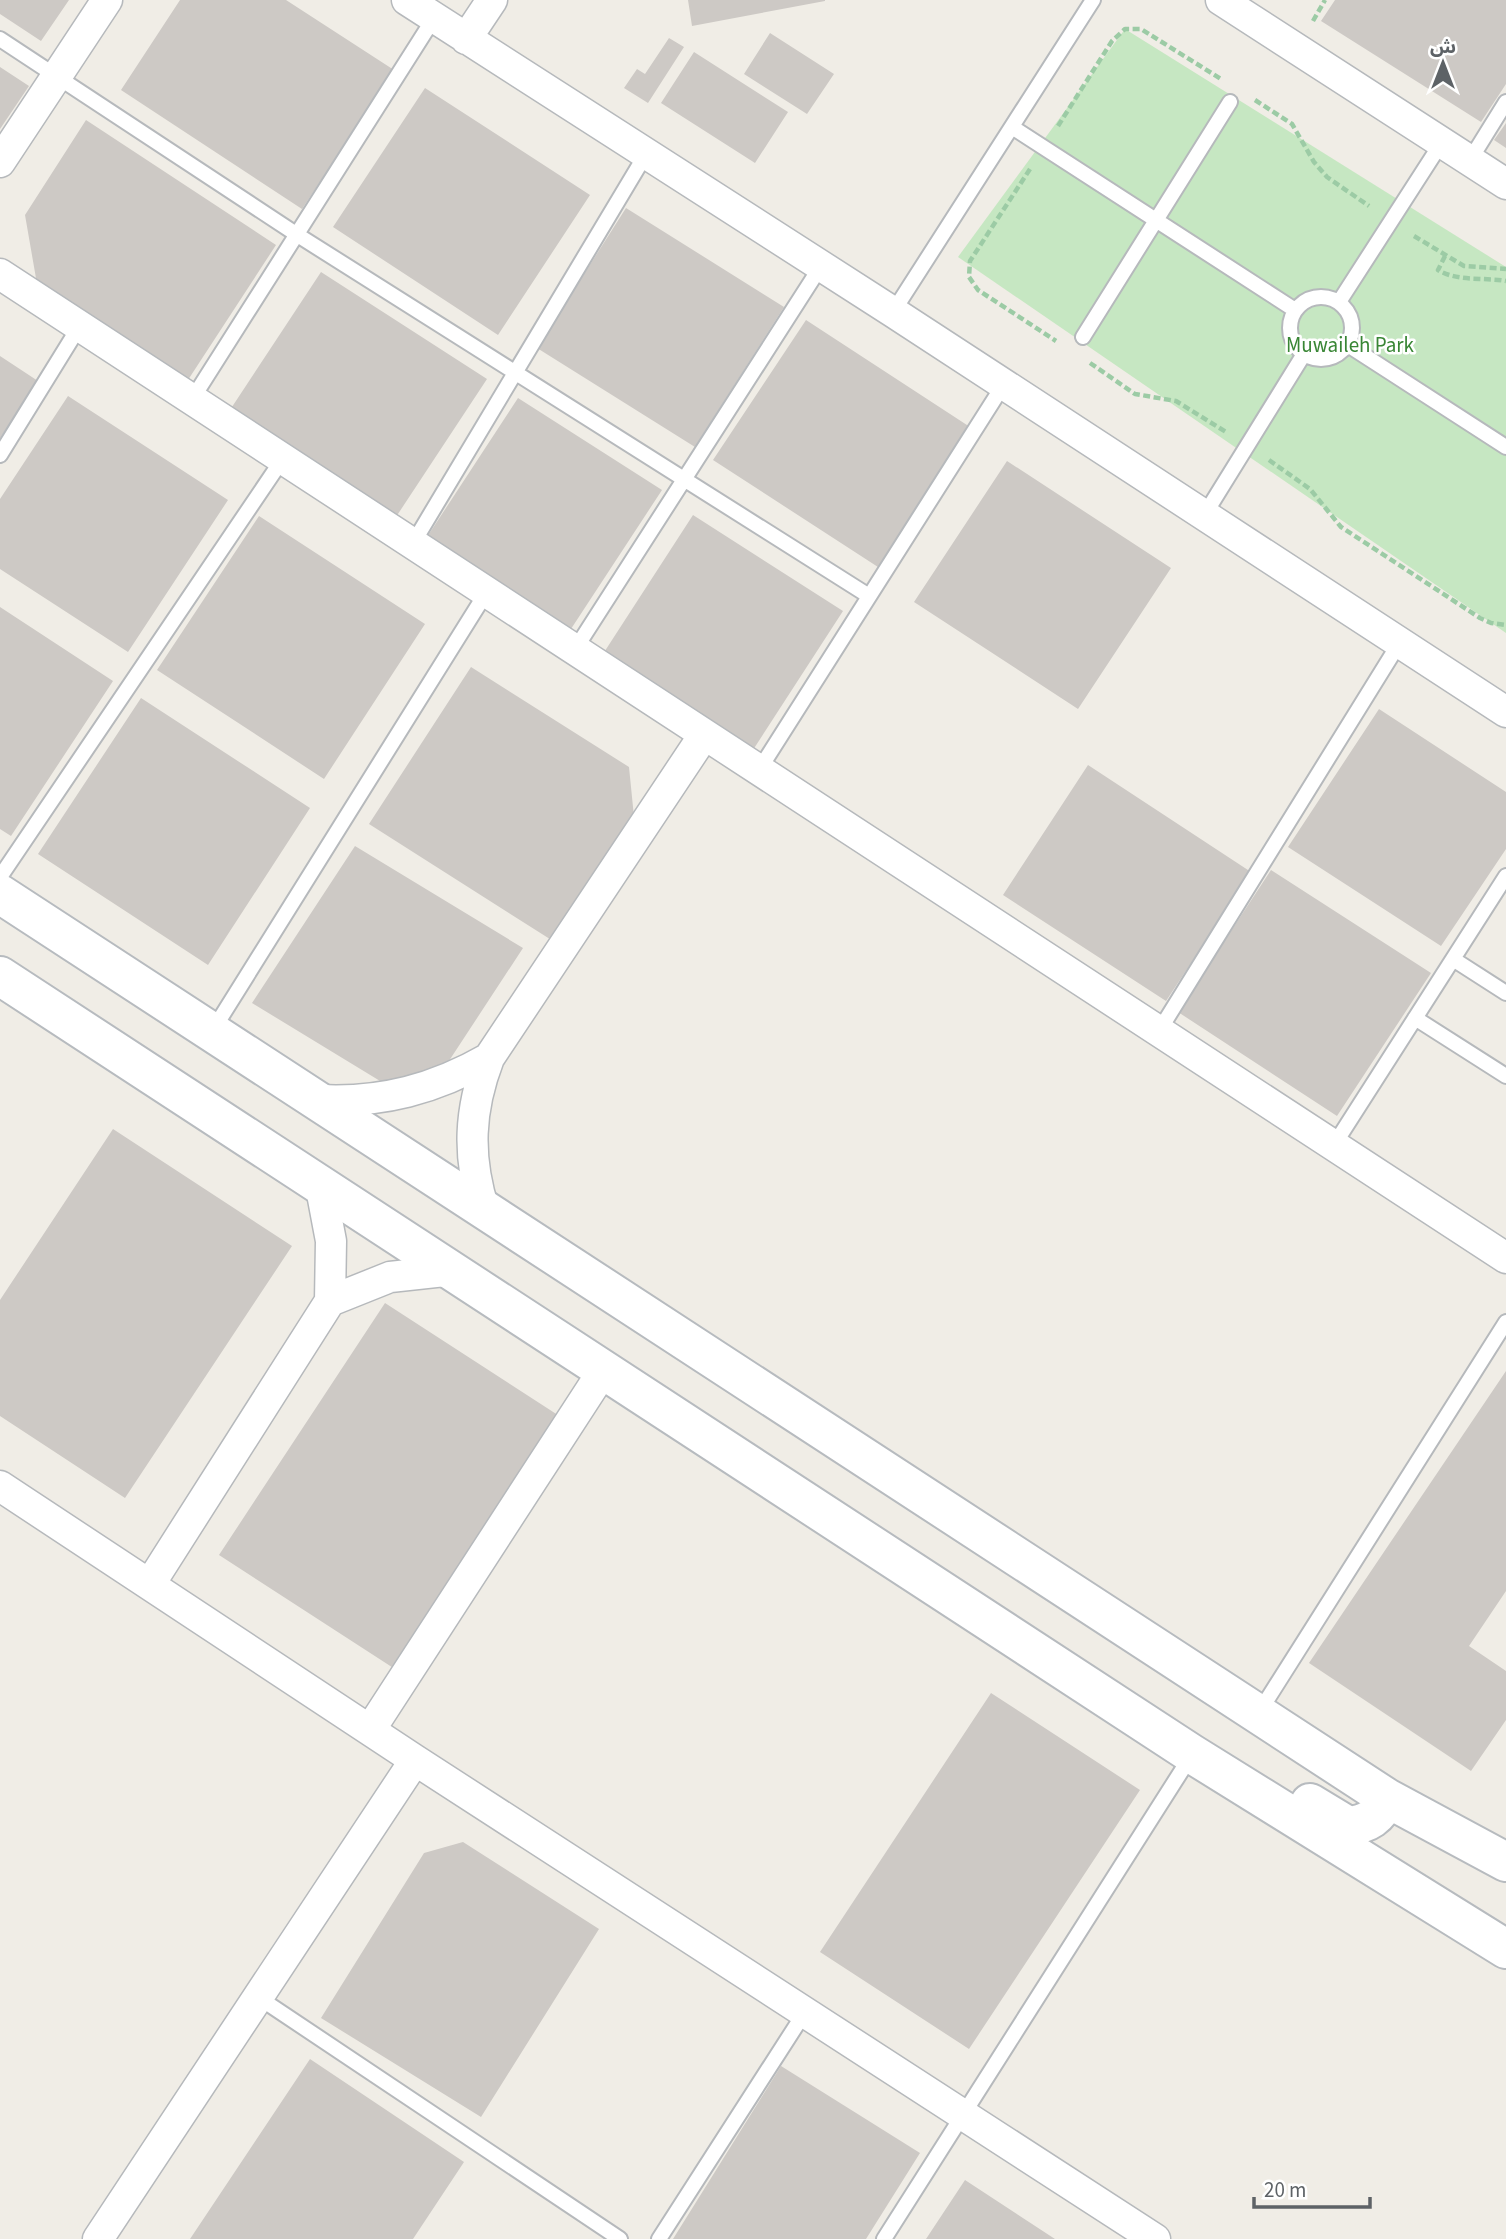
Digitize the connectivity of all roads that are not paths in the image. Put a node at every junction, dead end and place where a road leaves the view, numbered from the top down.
1 (107, 0) edge
2 (407, 0) edge
3 (492, 0) edge
4 (1093, 0) edge
5 (1221, 0) edge
6 (434, 18) junction
7 (0, 39) edge
8 (466, 39) junction
9 (56, 76) junction
10 (1230, 102) dead end
11 (1506, 102) edge
12 (1012, 127) junction
13 (1442, 142) junction
14 (646, 154) junction
15 (1470, 160) junction
16 (0, 162) edge
17 (1506, 184) edge
18 (1156, 220) junction
19 (296, 234) junction
20 (821, 266) junction
21 (0, 274) edge
22 (1339, 302) junction
23 (1295, 310) junction
24 (893, 312) junction
25 (79, 327) junction
26 (1083, 337) dead end
27 (1348, 345) junction
28 (1304, 354) junction
29 (516, 371) junction
30 (1004, 384) junction
31 (191, 401) junction
32 (1506, 447) edge
33 (0, 455) edge
34 (282, 460) junction
35 (685, 480) junction
36 (1205, 514) junction
37 (412, 545) junction
38 (486, 593) junction
39 (869, 596) junction
40 (1400, 642) junction
41 (574, 651) junction
42 (1506, 712) edge
43 (704, 735) junction
44 (759, 770) junction
45 (1506, 876) edge
46 (0, 877) edge
47 (0, 894) edge
48 (1453, 959) junction
49 (0, 976) edge
50 (1506, 993) edge
51 (1415, 1018) junction
52 (212, 1031) junction
53 (1159, 1031) junction
54 (489, 1058) junction
55 (1506, 1076) edge
56 (320, 1100) junction
57 (1334, 1145) junction
58 (320, 1183) junction
59 (484, 1210) junction
60 (1506, 1258) edge
61 (454, 1270) junction
62 (330, 1301) junction
63 (1506, 1322) edge
64 (605, 1368) junction
65 (0, 1486) edge
66 (150, 1584) junction
67 (1258, 1714) junction
68 (370, 1730) junction
69 (1192, 1754) junction
70 (415, 1760) junction
71 (1387, 1798) junction
72 (1506, 1862) edge
73 (1506, 1949) edge
74 (258, 1997) junction
75 (805, 2012) junction
76 (963, 2114) junction
77 (99, 2239) edge
78 (620, 2239) edge
79 (659, 2239) edge
80 (884, 2239) edge
81 (1154, 2239) edge

1 - 9 street
2 - 6 street
3 - 8 street
4 - 12 lane
5 - 13 street
6 - 8 street
6 - 19 lane
7 - 9 lane
8 - 14 street
9 - 16 street
9 - 19 lane
10 - 18 lane
11 - 15 lane
12 - 18 lane
12 - 24 lane
13 - 15 street
13 - 22 lane
14 - 20 street
14 - 29 lane
15 - 17 street
18 - 23 lane
18 - 26 lane
19 - 29 lane
19 - 31 lane
20 - 24 street
20 - 35 lane
21 - 25 street
22 - 23 lane
22 - 27 lane
23 - 28 lane
24 - 30 street
25 - 31 street
25 - 33 lane
27 - 28 lane
27 - 32 lane
28 - 36 lane
29 - 35 lane
29 - 37 lane
30 - 36 street
30 - 39 lane
31 - 34 street
34 - 37 street
34 - 46 lane
35 - 39 lane
35 - 41 lane
36 - 40 street
37 - 38 street
38 - 41 street
38 - 52 lane
39 - 44 lane
40 - 42 street
40 - 53 lane
41 - 43 street
43 - 44 street
43 - 54 street
44 - 53 street
45 - 48 lane
47 - 52 main road
48 - 50 lane
48 - 51 lane
49 - 58 main road
51 - 55 lane
51 - 57 lane
52 - 56 main road
53 - 57 street
54 - 56 street
54 - 59 street
56 - 59 main road
57 - 60 street
58 - 61 main road
58 - 62 street
59 - 67 main road
61 - 62 street
61 - 64 main road
62 - 66 street
63 - 67 lane
64 - 68 street
64 - 69 main road
65 - 66 street
66 - 68 street
67 - 71 main road
68 - 70 street
69 - 71 main road
69 - 73 main road
69 - 76 lane
70 - 74 street
70 - 75 street
71 - 72 main road
74 - 77 street
74 - 78 lane
75 - 76 street
75 - 79 lane
76 - 80 lane
76 - 81 street

